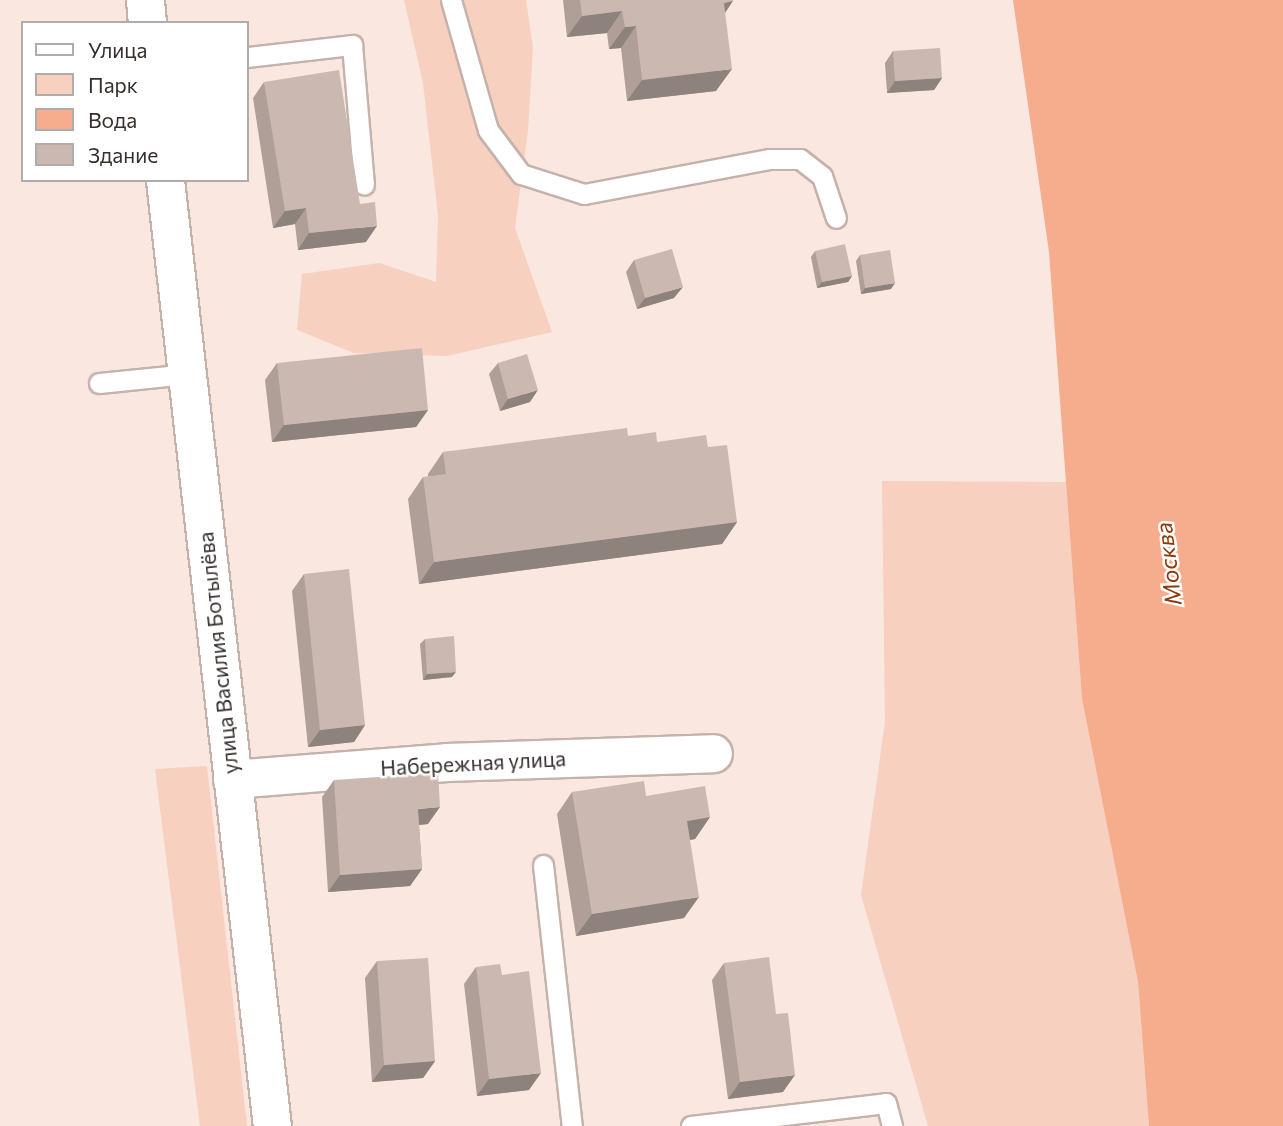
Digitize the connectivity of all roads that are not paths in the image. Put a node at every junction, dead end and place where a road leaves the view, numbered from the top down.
1 (145, 0) edge
2 (452, 0) edge
3 (147, 21) edge
4 (248, 57) edge
5 (165, 182) edge
6 (364, 184) dead end
7 (835, 218) dead end
8 (187, 374) junction
9 (99, 383) dead end
10 (713, 753) dead end
11 (232, 779) junction
12 (543, 865) dead end
13 (272, 1126) edge
14 (572, 1126) edge
15 (691, 1126) edge
16 (892, 1126) edge

1 - 3 street
2 - 7 lane
4 - 6 lane
5 - 8 street, улица Василия Ботылёва
8 - 9 lane
8 - 11 street, улица Василия Ботылёва
10 - 11 street, Набережная улица
11 - 13 street, улица Василия Ботылёва
12 - 14 lane
15 - 16 lane

